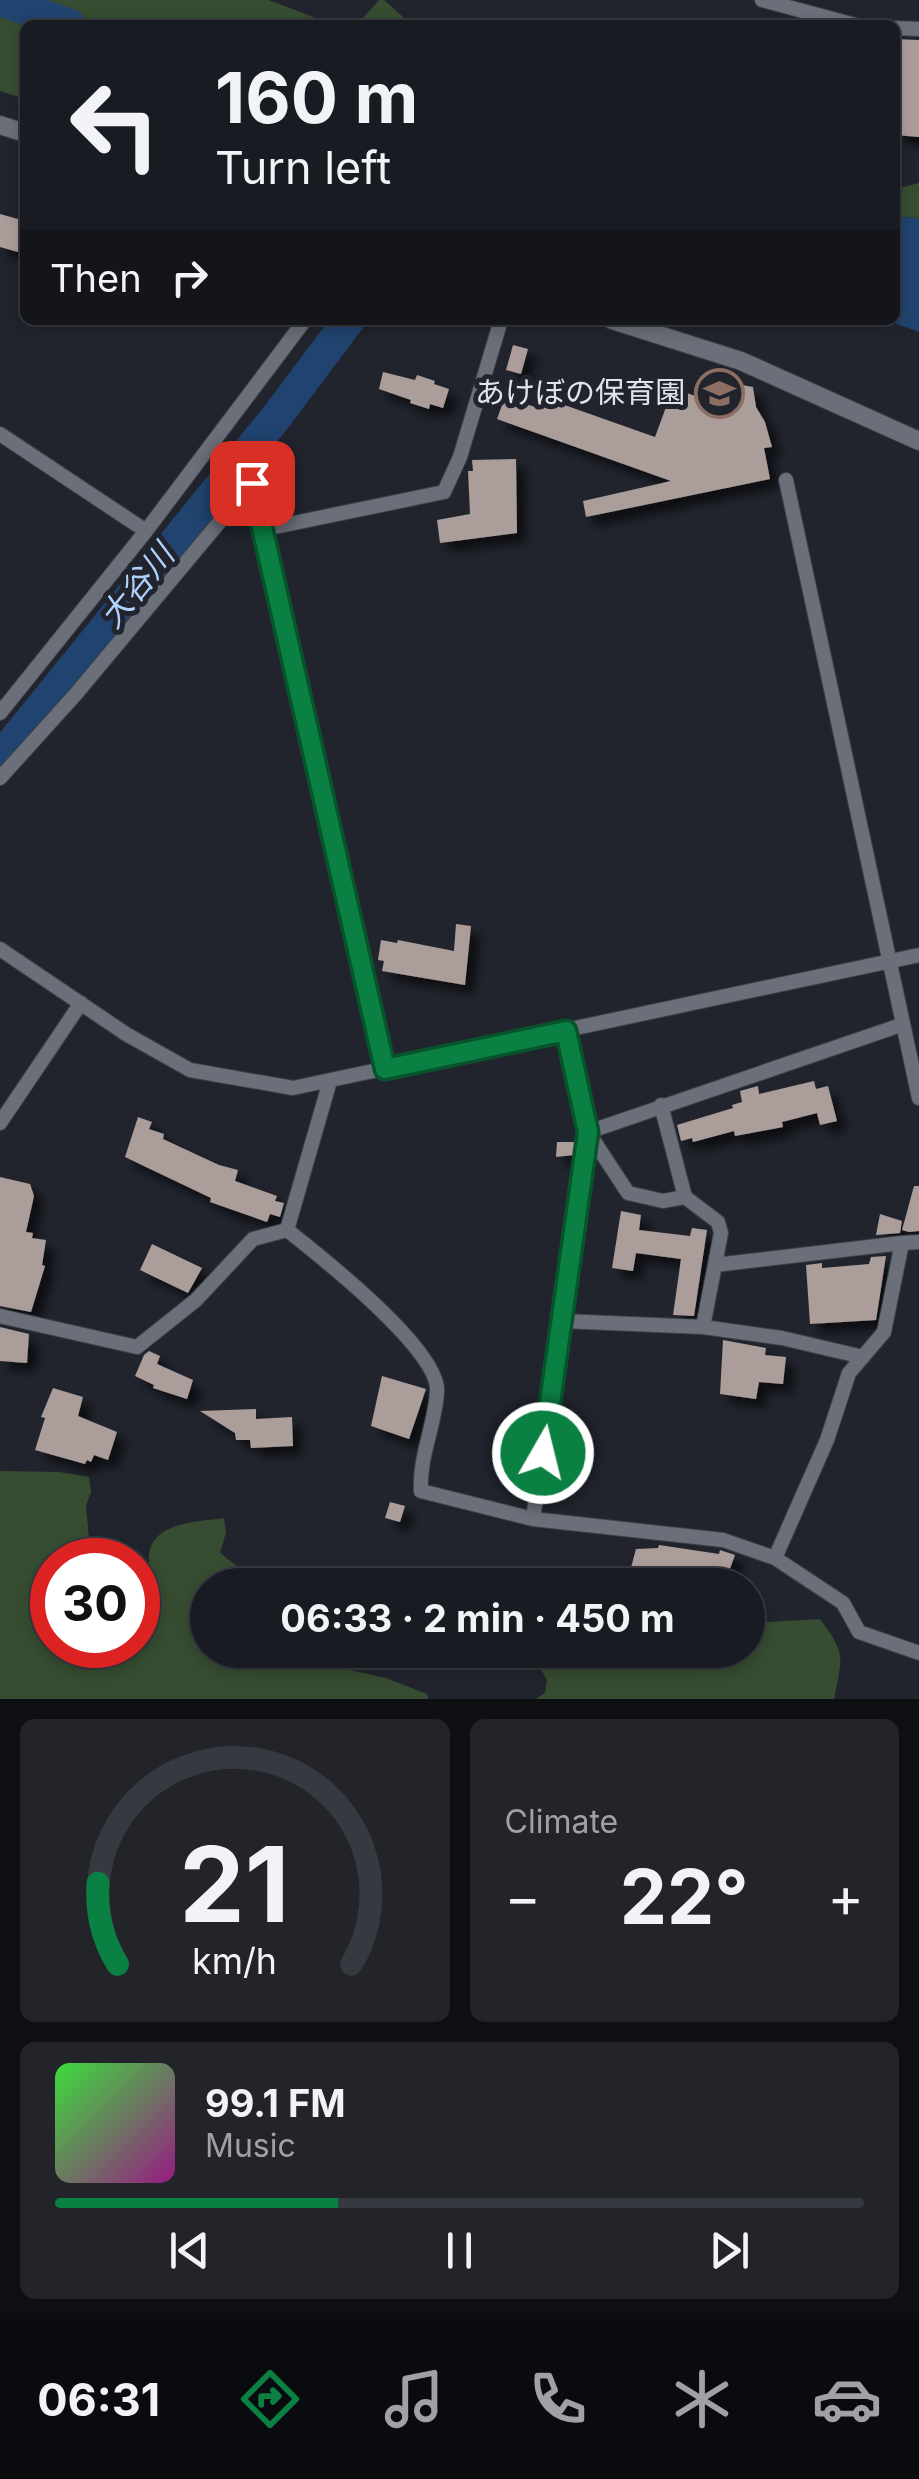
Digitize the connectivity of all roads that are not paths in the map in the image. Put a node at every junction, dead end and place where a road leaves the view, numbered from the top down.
1 (762, 0) edge
2 (836, 20) edge
3 (301, 325) edge
4 (500, 325) edge
5 (628, 325) edge
6 (0, 434) edge
7 (919, 441) edge
8 (786, 480) dead end
9 (266, 529) junction
10 (146, 531) junction
11 (0, 713) edge
12 (0, 778) edge
13 (0, 949) edge
14 (919, 955) edge
15 (890, 962) junction
16 (80, 1003) junction
17 (901, 1025) junction
18 (566, 1031) junction
19 (385, 1069) junction
20 (330, 1081) junction
21 (919, 1098) edge
22 (661, 1105) junction
23 (0, 1123) edge
24 (588, 1132) junction
25 (685, 1196) junction
26 (287, 1230) junction
27 (919, 1242) edge
28 (902, 1243) junction
29 (715, 1264) junction
30 (0, 1316) edge
31 (562, 1321) junction
32 (704, 1327) junction
33 (863, 1357) junction
34 (533, 1520) junction
35 (774, 1558) junction
36 (919, 1653) edge

1 - 2 street
3 - 10 street
4 - 9 street
5 - 7 street
6 - 10 street
8 - 15 street
9 - 12 street
9 - 19 street
10 - 11 street
13 - 16 street
14 - 15 street
15 - 17 street
15 - 18 street
16 - 20 street
16 - 23 street
17 - 21 street
17 - 22 street
18 - 19 street
18 - 24 street
19 - 20 street
20 - 26 street
22 - 24 street
22 - 25 street
24 - 25 street
24 - 31 street
25 - 29 street
26 - 30 street
26 - 34 street
27 - 28 street
28 - 29 street
28 - 33 street
29 - 32 street
31 - 32 street
31 - 34 street
32 - 33 street
33 - 35 street
34 - 35 street
35 - 36 street

